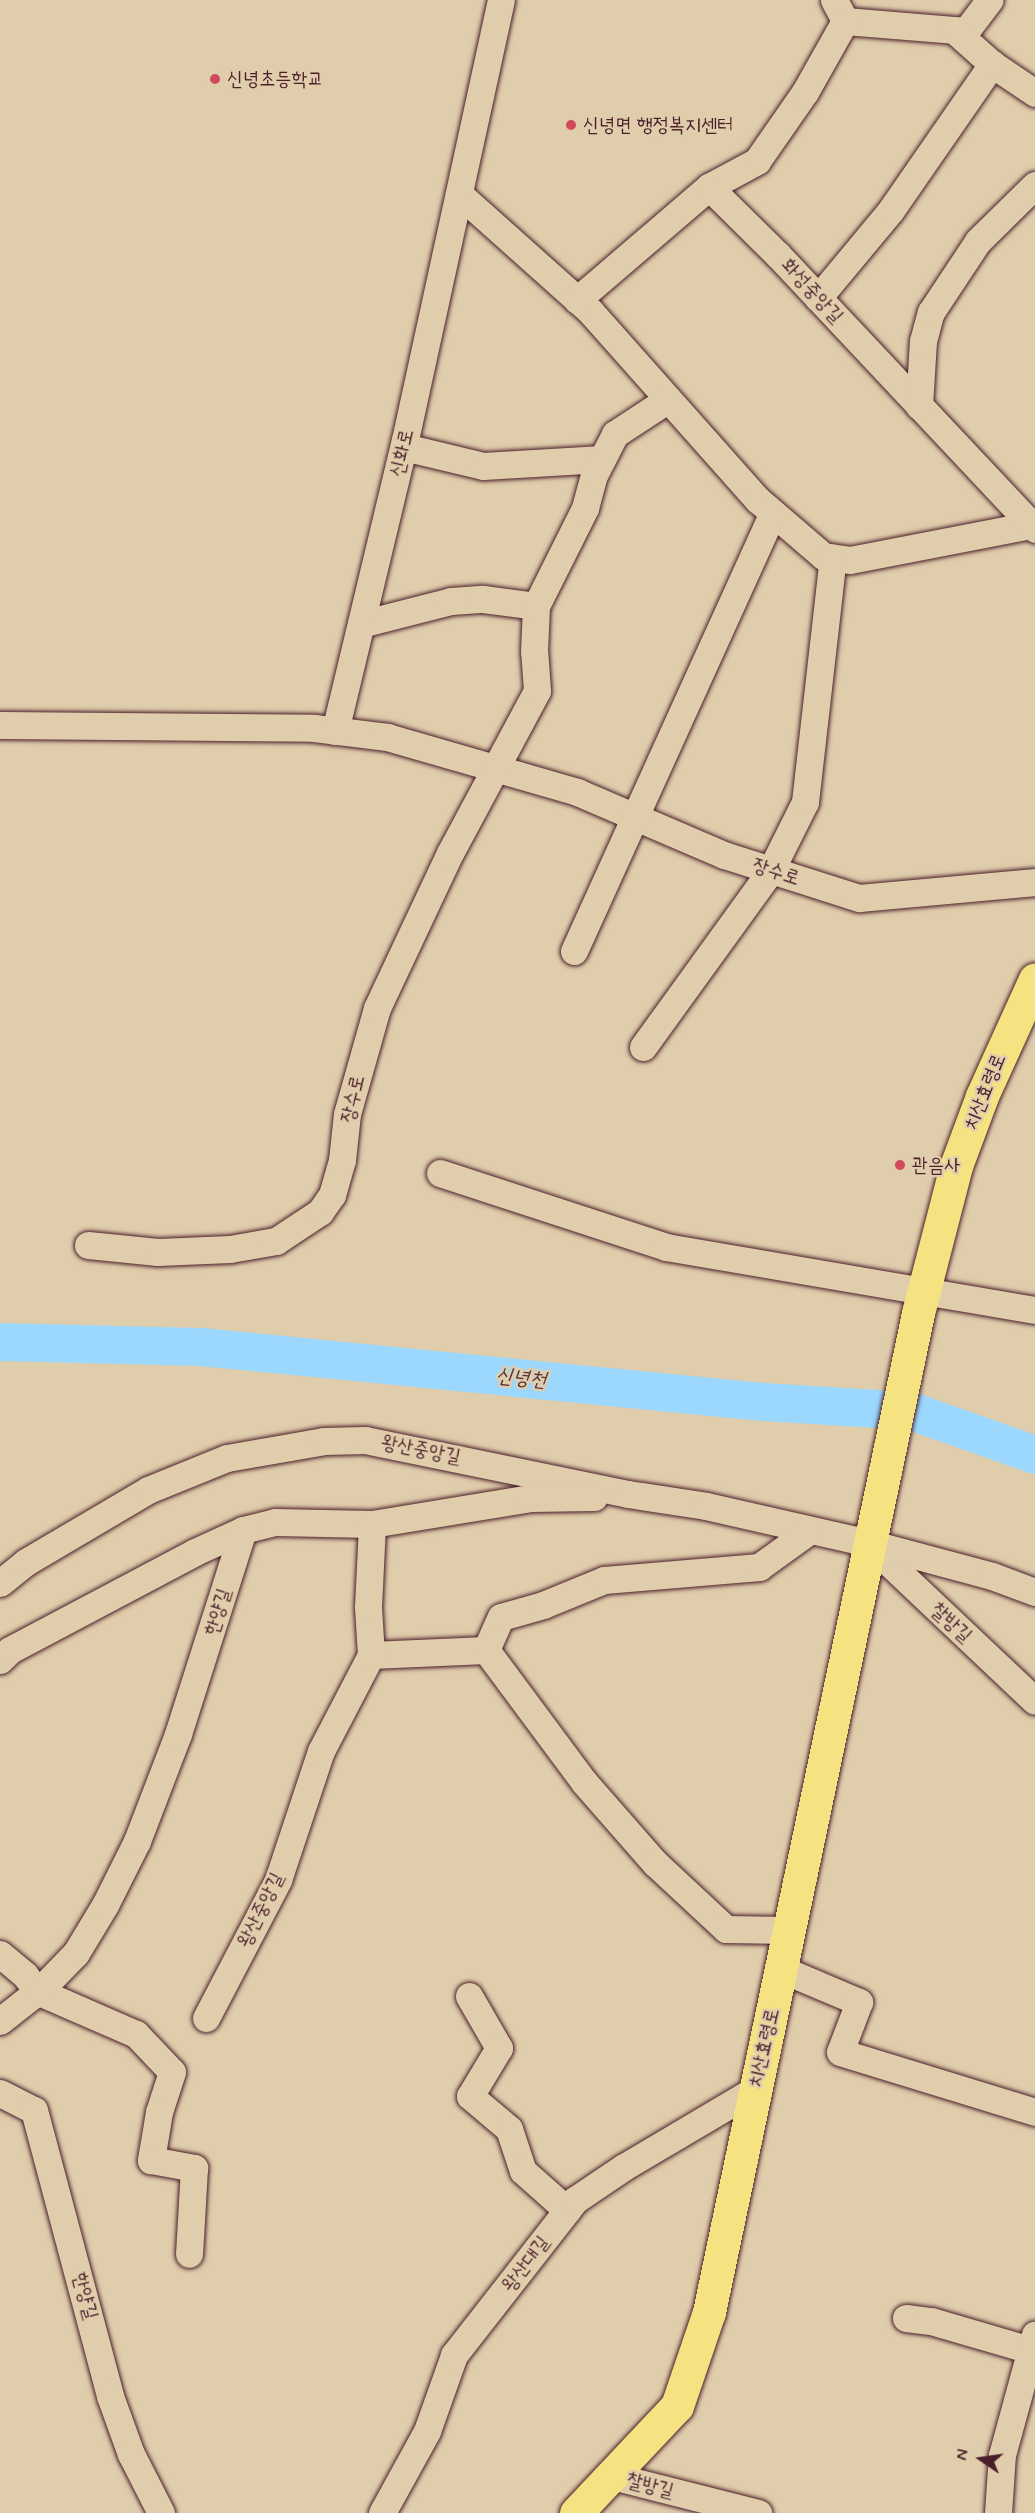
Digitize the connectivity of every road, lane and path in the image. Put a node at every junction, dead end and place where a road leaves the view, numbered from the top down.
1 (501, 0) edge
2 (989, 0) edge
3 (836, 6) edge
4 (954, 30) junction
5 (992, 64) junction
6 (1035, 93) edge
7 (1035, 185) edge
8 (709, 187) junction
9 (459, 194) junction
10 (818, 298) junction
11 (577, 300) junction
12 (667, 399) junction
13 (919, 406) junction
14 (404, 447) junction
15 (602, 459) junction
16 (773, 513) junction
17 (1034, 526) edge
18 (833, 558) junction
19 (536, 606) junction
20 (361, 624) junction
21 (0, 726) edge
22 (335, 731) junction
23 (496, 767) junction
24 (633, 816) junction
25 (771, 870) junction
26 (1035, 882) edge
27 (574, 951) dead end
28 (1035, 979) edge
29 (1024, 1027) edge
30 (643, 1047) dead end
31 (440, 1173) dead end
32 (88, 1245) dead end
33 (921, 1302) junction
34 (1035, 1310) edge
35 (628, 1494) junction
36 (372, 1524) junction
37 (243, 1530) junction
38 (808, 1531) junction
39 (869, 1543) junction
40 (0, 1583) edge
41 (1035, 1592) edge
42 (486, 1650) junction
43 (371, 1654) junction
44 (0, 1660) edge
45 (1035, 1701) edge
46 (789, 1930) junction
47 (0, 1954) edge
48 (781, 1969) junction
49 (37, 1991) junction
50 (469, 1995) dead end
51 (206, 2018) dead end
52 (0, 2021) edge
53 (754, 2090) junction
54 (0, 2093) edge
55 (1035, 2112) edge
56 (567, 2210) junction
57 (189, 2254) dead end
58 (906, 2318) dead end
59 (1033, 2342) edge
60 (612, 2476) junction
61 (161, 2513) edge
62 (382, 2513) edge
63 (576, 2513) edge
64 (758, 2513) edge
65 (998, 2513) edge

1 - 9 street
2 - 4 street
3 - 4 street
3 - 8 street
4 - 5 street
5 - 6 street
5 - 10 street
7 - 13 street
8 - 10 street, 화성중앙길
8 - 11 street
9 - 11 street
9 - 14 street, 신화로
10 - 13 street, 화성중앙길
11 - 12 street
12 - 15 street, 장수로
12 - 16 street
13 - 17 street, 화성중앙길
14 - 15 street
14 - 20 street, 신화로
15 - 19 street, 장수로
16 - 18 street
16 - 24 street
17 - 18 street, 화성중앙길
18 - 25 street
19 - 20 street
19 - 23 street, 장수로
20 - 22 street, 신화로
21 - 22 street, 장수로
22 - 23 street, 장수로
23 - 24 street, 장수로
23 - 32 street, 장수로
24 - 25 street, 장수로
24 - 27 street
25 - 26 street, 장수로
25 - 30 street
28 - 29 main road, 치산효령로
29 - 33 main road, 치산효령로
31 - 33 street
33 - 34 street
33 - 39 main road, 치산효령로
35 - 36 street
35 - 38 street, 왕산중앙길
35 - 40 street, 왕산중앙길
36 - 37 street
36 - 43 street
37 - 44 street
37 - 49 street, 한양길
38 - 39 street, 왕산중앙길
38 - 42 street
39 - 41 street, 왕산중앙길
39 - 45 street, 찰방길
39 - 46 main road, 치산효령로
42 - 43 street
42 - 46 street
43 - 51 street, 왕산중앙길
46 - 48 main road, 치산효령로
47 - 49 street
48 - 53 main road, 치산효령로
48 - 55 street
49 - 52 street, 한양길
49 - 57 street
50 - 56 street
53 - 56 street, 왕산대길
53 - 60 main road, 치산효령로
54 - 61 street, 한양길
56 - 62 street, 왕산대길
58 - 59 street
59 - 65 street
60 - 63 main road, 치산효령로
60 - 64 street, 찰방길

